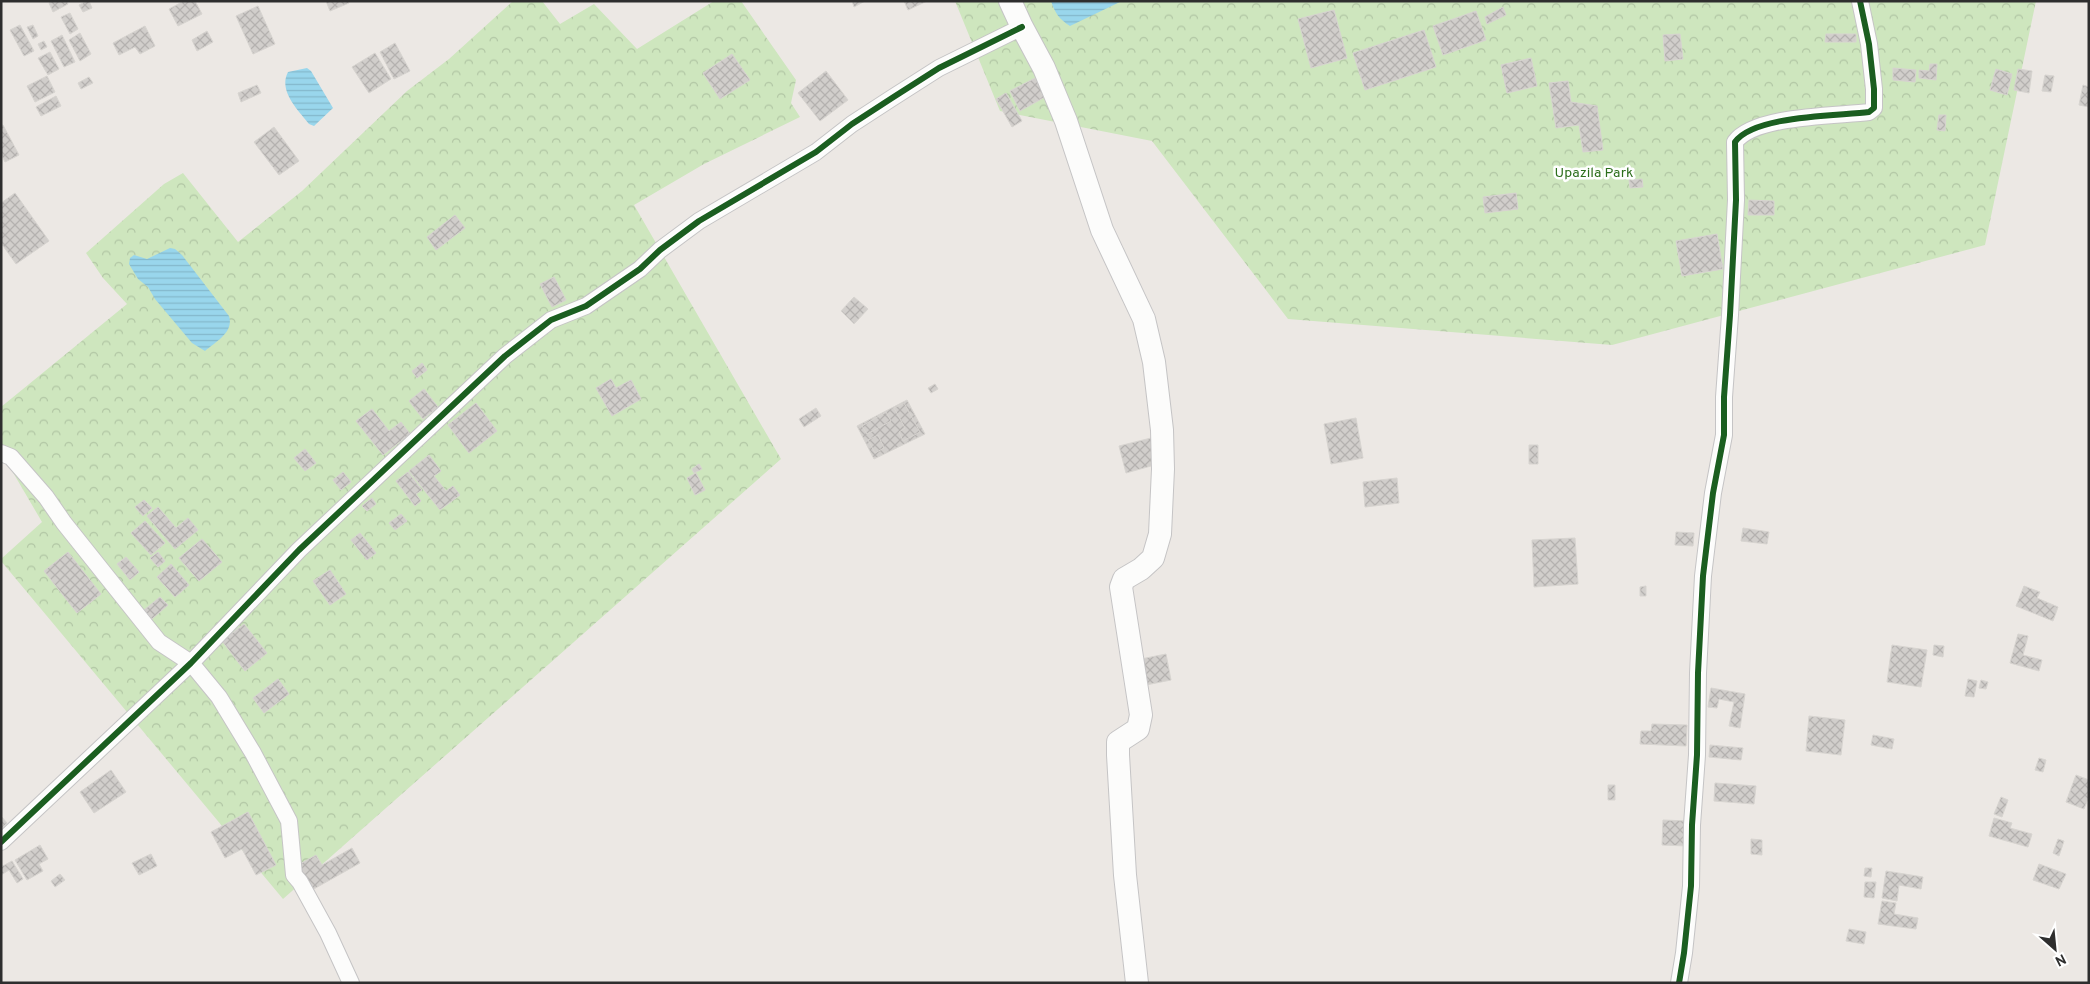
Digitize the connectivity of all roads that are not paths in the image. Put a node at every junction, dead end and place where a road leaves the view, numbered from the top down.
1 (1010, 1) edge
2 (1860, 1) edge
3 (1022, 27) junction
4 (1, 453) edge
5 (190, 662) junction
6 (1, 842) edge
7 (352, 983) edge
8 (1137, 983) edge
9 (1679, 983) edge

1 - 3 street
2 - 9 street
3 - 5 street
3 - 8 street
4 - 5 street
5 - 6 street
5 - 7 street

